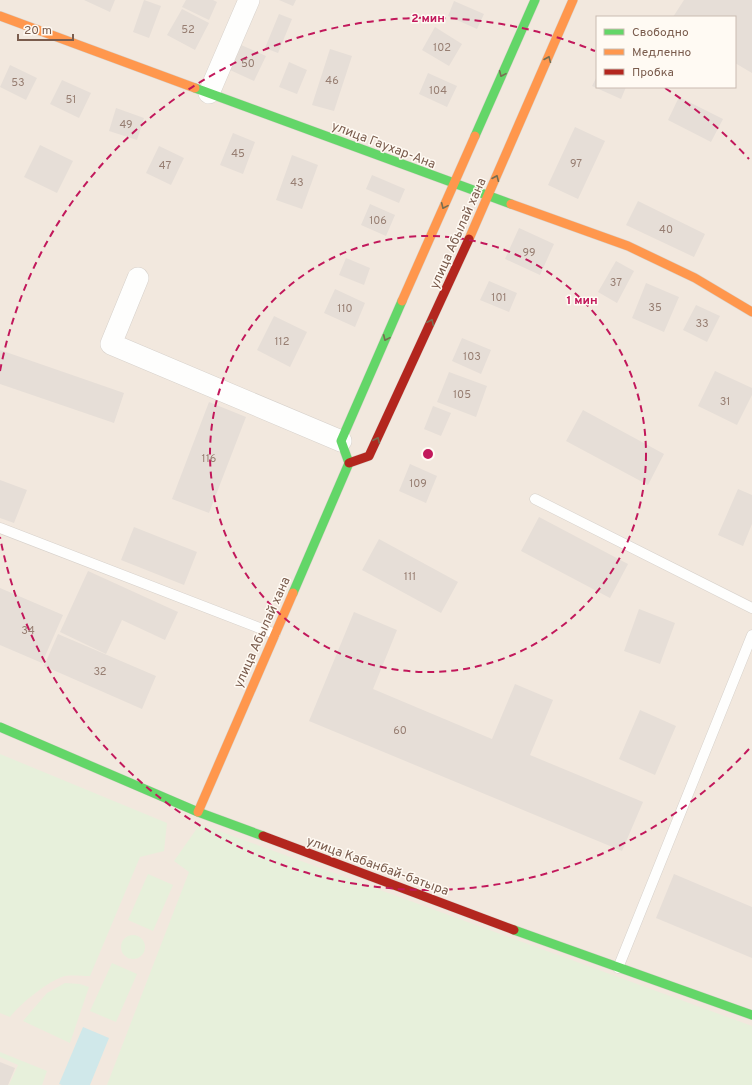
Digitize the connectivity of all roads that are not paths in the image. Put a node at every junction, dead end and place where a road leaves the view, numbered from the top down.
1 (249, 0) edge
2 (535, 0) edge
3 (573, 0) edge
4 (0, 16) edge
5 (209, 93) junction
6 (453, 184) junction
7 (488, 197) junction
8 (138, 278) dead end
9 (752, 312) edge
10 (340, 441) junction
11 (349, 463) junction
12 (536, 498) dead end
13 (0, 528) edge
14 (752, 608) edge
15 (275, 634) junction
16 (752, 635) edge
17 (0, 727) edge
18 (198, 812) junction
19 (618, 968) junction
20 (752, 1015) edge

1 - 5 street
2 -> 6 street, улица Абылай хана
7 -> 3 street, улица Абылай хана
4 - 5 street, улица Гаухар-Ана
5 - 6 street, улица Гаухар-Ана
6 - 7 street, улица Гаухар-Ана
6 -> 10 street, улица Абылай хана
7 - 9 street, улица Гаухар-Ана
11 -> 7 street, улица Абылай хана
8 - 10 street
10 - 11 street
11 - 15 street, улица Абылай хана
12 - 14 lane
13 - 15 lane
15 - 18 street, улица Абылай хана
16 - 19 lane
17 - 18 street, улица Кабанбай-батыра
18 - 19 street, улица Кабанбай-батыра
19 - 20 street, улица Кабанбай-батыра

